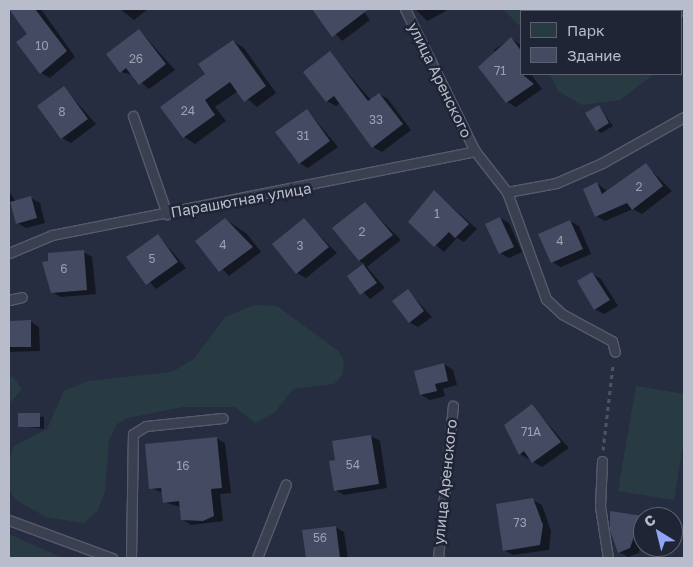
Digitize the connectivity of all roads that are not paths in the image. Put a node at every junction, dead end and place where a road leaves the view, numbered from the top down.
1 (405, 9) edge
2 (133, 116) dead end
3 (684, 117) edge
4 (475, 151) junction
5 (506, 192) junction
6 (167, 214) junction
7 (9, 253) edge
8 (22, 297) dead end
9 (9, 300) edge
10 (615, 352) road end
11 (452, 406) dead end
12 (223, 418) dead end
13 (602, 461) road end
14 (286, 484) dead end
15 (9, 520) edge
16 (112, 558) edge
17 (131, 558) edge
18 (257, 558) edge
19 (438, 558) edge
20 (608, 558) edge

1 - 4 lane, улица Аренского
2 - 6 lane
3 - 5 lane
4 - 5 lane, улица Аренского
4 - 6 lane, Парашютная улица
5 - 10 lane, улица Аренского
6 - 7 lane, Парашютная улица
8 - 9 lane
11 - 19 lane, улица Аренского
12 - 17 lane
13 - 20 lane
14 - 18 lane
15 - 16 lane

